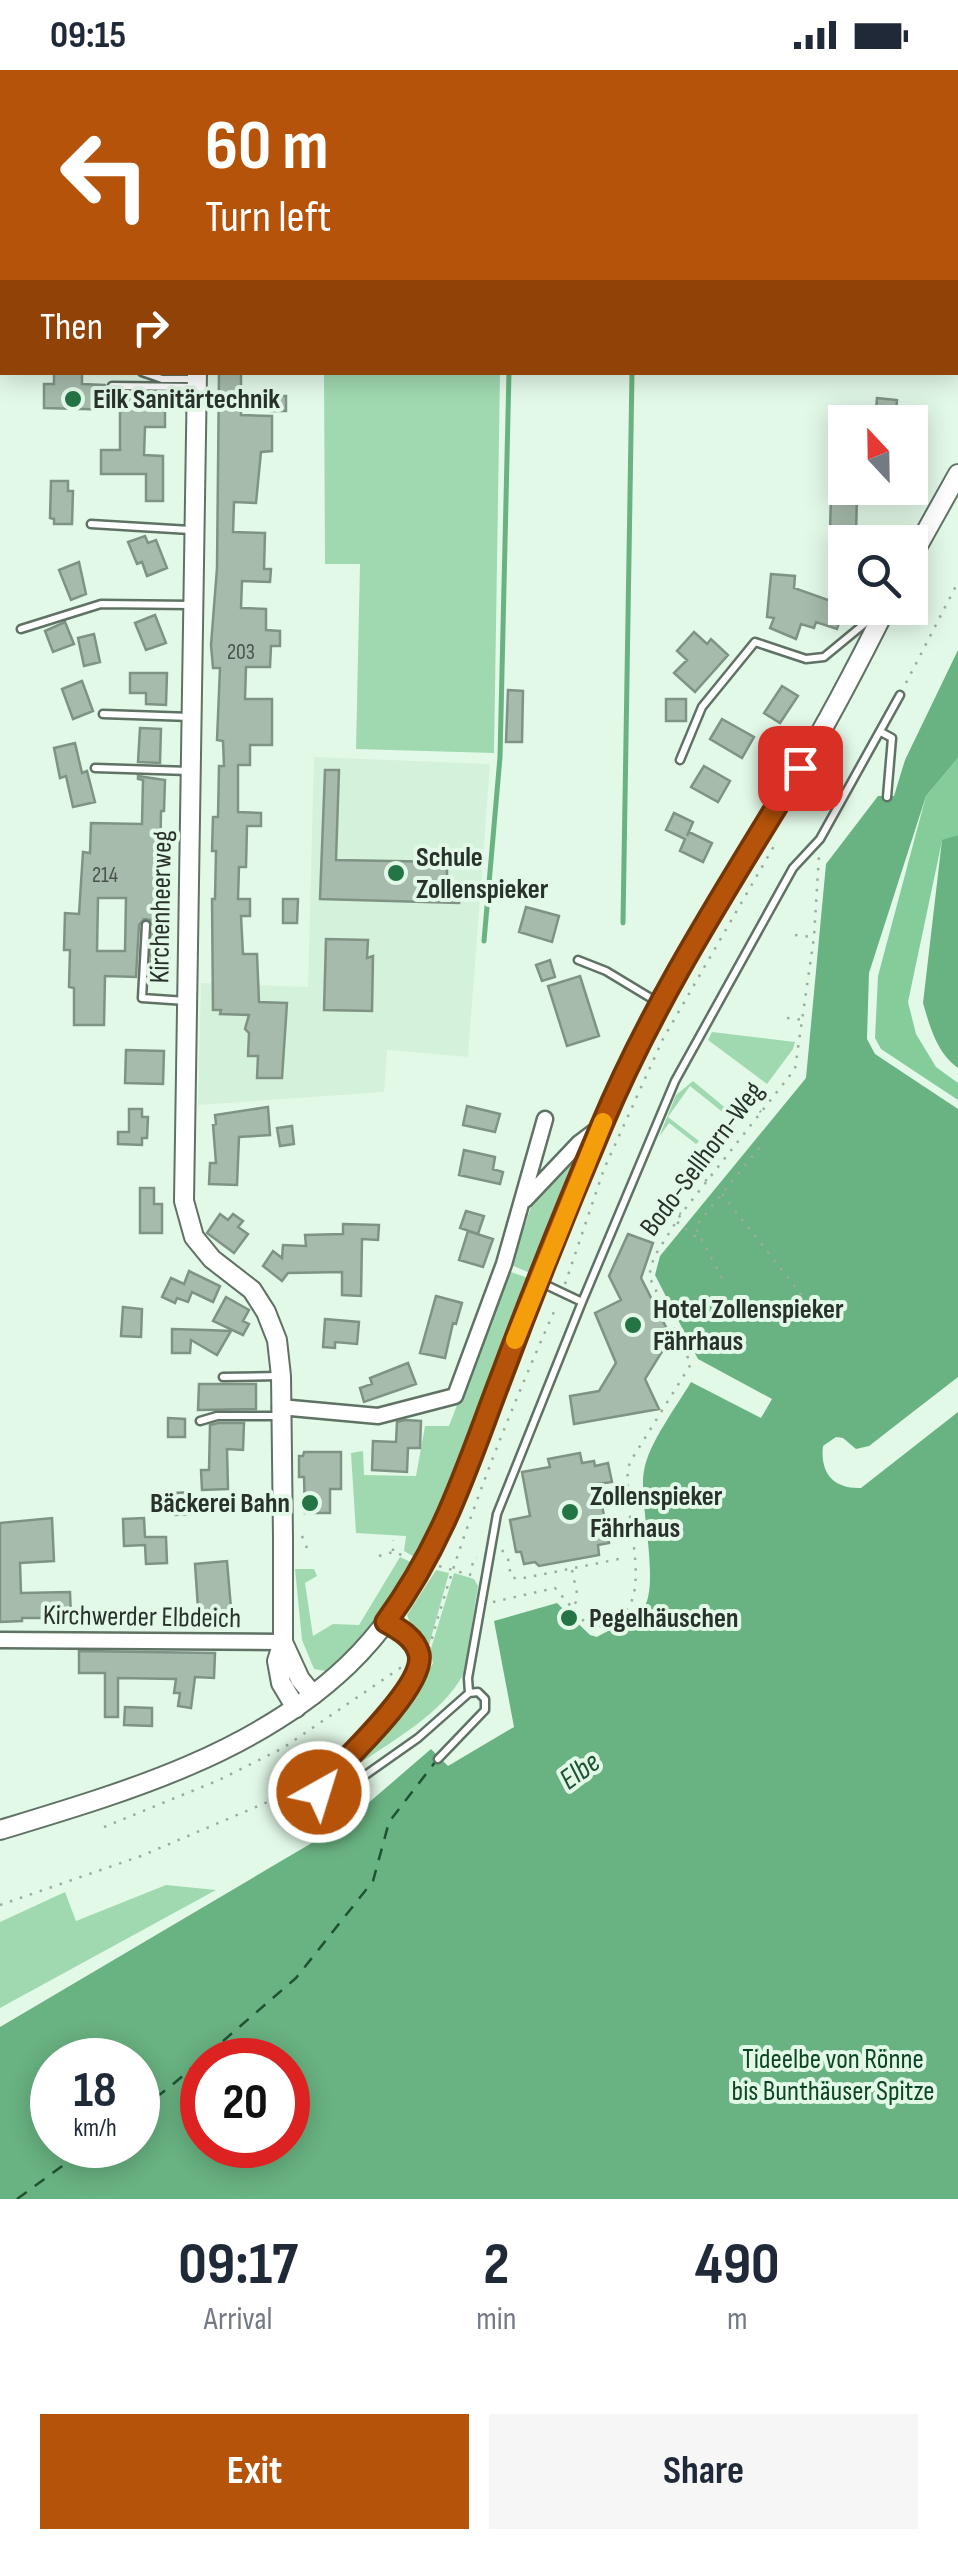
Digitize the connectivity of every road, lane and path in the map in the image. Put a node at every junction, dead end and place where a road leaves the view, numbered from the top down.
1 (152, 375) edge
2 (196, 380) edge
3 (112, 386) dead end
4 (958, 474) edge
5 (91, 524) dead end
6 (928, 528) edge
7 (194, 530) junction
8 (958, 582) edge
9 (193, 605) junction
10 (864, 625) edge
11 (876, 625) edge
12 (21, 628) dead end
13 (900, 695) joint
14 (102, 714) dead end
15 (191, 717) junction
16 (880, 732) junction
17 (680, 760) dead end
18 (95, 768) dead end
19 (190, 771) junction
20 (887, 796) dead end
21 (820, 839) junction
22 (778, 840) dead end
23 (146, 925) dead end
24 (796, 935) dead end
25 (814, 937) junction
26 (578, 960) dead end
27 (187, 1001) junction
28 (660, 1004) junction
29 (786, 1018) dead end
30 (804, 1020) junction
31 (743, 1098) dead end
32 (761, 1112) junction
33 (544, 1119) dead end
34 (601, 1126) junction
35 (760, 1147) dead end
36 (689, 1166) dead end
37 (708, 1182) junction
38 (722, 1194) junction
39 (524, 1201) junction
40 (661, 1203) dead end
41 (680, 1214) junction
42 (676, 1222) junction
43 (703, 1243) junction
44 (722, 1278) dead end
45 (538, 1281) junction
46 (562, 1292) junction
47 (582, 1302) junction
48 (822, 1321) dead end
49 (282, 1376) junction
50 (223, 1377) dead end
51 (280, 1411) junction
52 (200, 1421) dead end
53 (492, 1536) junction
54 (394, 1540) dead end
55 (393, 1552) junction
56 (402, 1554) dead end
57 (379, 1556) dead end
58 (619, 1560) dead end
59 (473, 1561) dead end
60 (440, 1566) dead end
61 (572, 1569) junction
62 (482, 1604) junction
63 (570, 1613) dead end
64 (386, 1622) junction
65 (0, 1640) edge
66 (282, 1642) junction
67 (469, 1692) junction
68 (314, 1695) junction
69 (296, 1708) junction
70 (438, 1759) dead end
71 (292, 1810) dead end
72 (0, 1830) edge
73 (0, 1904) edge

1 - 2 lane
2 - 3 lane
2 - 7 street, Kirchenheerweg
4 - 6 street
5 - 7 lane
7 - 9 street, Kirchenheerweg
8 - 13 path
9 - 12 lane
9 - 15 street, Kirchenheerweg
10 - 17 lane
11 - 28 street
13 - 16 lane
14 - 15 lane
15 - 19 street, Kirchenheerweg
16 - 20 lane
16 - 21 lane
18 - 19 lane
19 - 27 street, Kirchenheerweg
21 - 25 path, Bodo-Sellhorn-Weg
21 - 47 lane
22 - 46 path
23 - 27 lane
24 - 25 path
25 - 30 path, Bodo-Sellhorn-Weg
26 - 28 lane
27 - 49 street, Kirchenheerweg
28 - 34 street
29 - 30 path
30 - 32 path, Bodo-Sellhorn-Weg
31 - 32 path
32 - 37 path, Bodo-Sellhorn-Weg
33 - 39 street
34 - 39 street
34 - 45 street
35 - 38 path
36 - 37 path
37 - 41 path, Bodo-Sellhorn-Weg
38 - 43 path
38 - 48 path
39 - 51 street
40 - 41 path
41 - 42 path, Bodo-Sellhorn-Weg
42 - 43 path
42 - 62 path, Bodo-Sellhorn-Weg
43 - 44 path
45 - 46 lane
45 - 64 street
46 - 47 lane
47 - 53 lane
49 - 50 lane
49 - 51 street, Kirchenheerweg
51 - 52 lane
51 - 66 street, Kirchenheerweg
53 - 61 path
53 - 62 lane
54 - 55 path
55 - 56 path
55 - 57 path
58 - 61 path
59 - 60 path
61 - 63 path, bridge
62 - 67 lane
64 - 67 lane
64 - 68 street
65 - 66 street, Kirchwerder Elbdeich
66 - 68 street, Kirchenheerweg
66 - 69 street, Kirchenheerweg
67 - 70 lane
68 - 69 street
69 - 72 street
71 - 73 path

